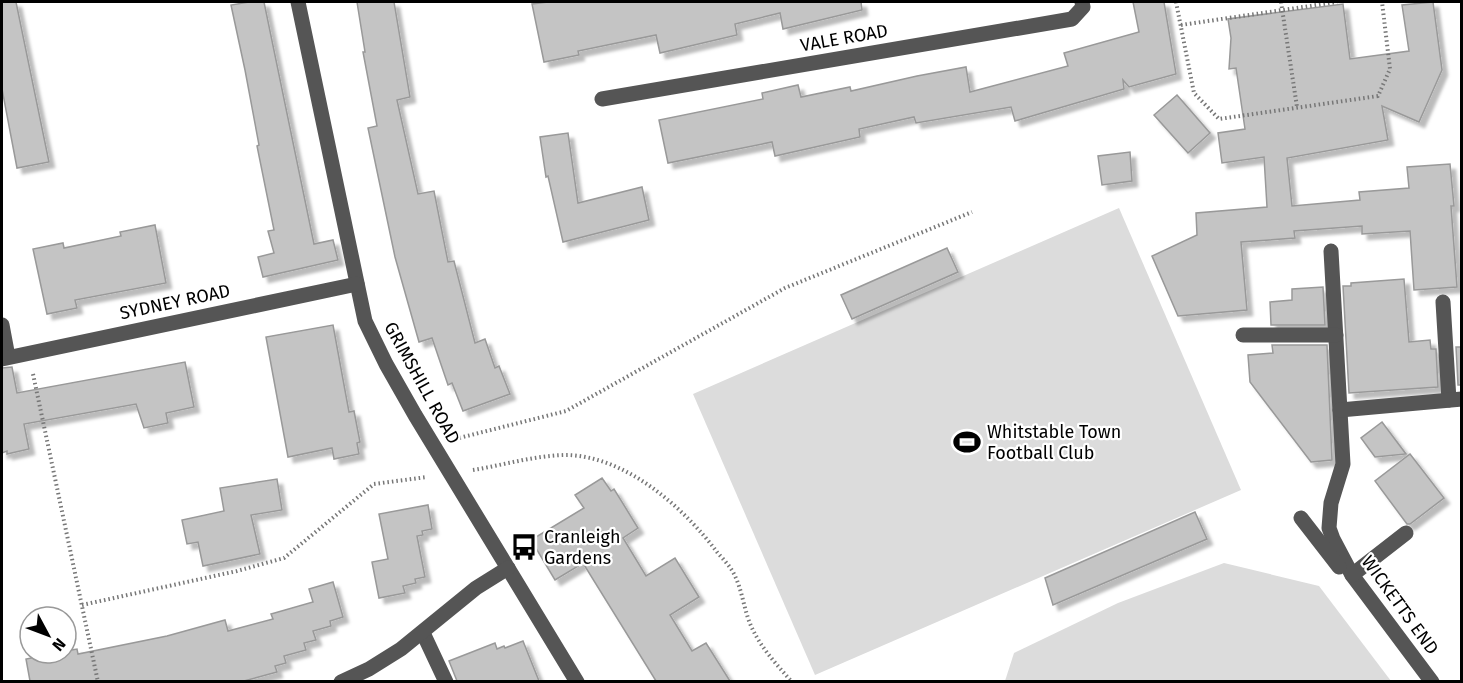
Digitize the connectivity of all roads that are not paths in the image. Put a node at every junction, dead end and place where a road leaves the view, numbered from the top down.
1 (298, 2) edge
2 (1082, 2) edge
3 (602, 99) dead end
4 (1331, 251) dead end
5 (357, 284) junction
6 (1443, 302) dead end
7 (2, 325) edge
8 (1244, 335) dead end
9 (1336, 335) junction
10 (5, 358) edge
11 (1455, 399) edge
12 (1340, 410) junction
13 (1302, 518) dead end
14 (1406, 533) dead end
15 (508, 568) junction
16 (1352, 575) junction
17 (423, 633) junction
18 (341, 681) edge
19 (446, 681) edge
20 (577, 681) edge
21 (1427, 681) edge
22 (1432, 681) edge

1 - 5 street, GRIMSHILL ROAD
2 - 3 street, VALE ROAD
4 - 9 street, WICKETTS END
5 - 10 street, SYDNEY ROAD
5 - 15 street, GRIMSHILL ROAD
6 - 11 street
7 - 10 street
8 - 9 street
9 - 12 street, WICKETTS END
11 - 12 street
12 - 16 street, WICKETTS END
13 - 21 street
14 - 16 street
15 - 17 street
15 - 20 street, GRIMSHILL ROAD
16 - 22 street, WICKETTS END
17 - 18 street
17 - 19 street

